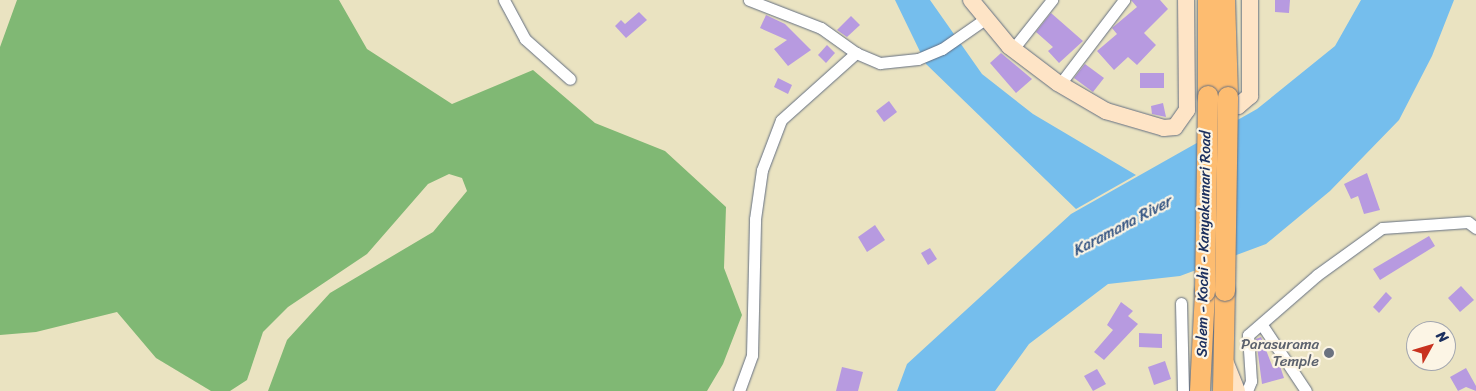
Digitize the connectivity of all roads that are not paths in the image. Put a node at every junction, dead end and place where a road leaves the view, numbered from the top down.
1 (504, 0) edge
2 (749, 0) edge
3 (971, 0) edge
4 (1052, 0) edge
5 (1124, 0) edge
6 (1186, 0) edge
7 (1208, 0) edge
8 (1225, 0) edge
9 (1250, 0) edge
10 (985, 19) junction
11 (1013, 48) junction
12 (856, 53) junction
13 (570, 79) dead end
14 (1060, 84) junction
15 (1187, 110) junction
16 (1476, 228) edge
17 (1182, 303) dead end
18 (1262, 325) junction
19 (1224, 360) junction
20 (738, 391) edge
21 (1183, 391) edge
22 (1200, 391) edge
23 (1223, 391) edge
24 (1237, 391) edge
25 (1247, 391) edge
26 (1306, 391) edge

1 - 13 street
2 - 12 street
3 - 10 street
4 - 11 street
5 - 14 street
6 - 15 street
7 - 22 highway, Salem - Kochi - Kanyakumari Road, bridge
8 - 19 highway, Salem - Kochi - Kanyakumari Road, bridge
9 - 15 street
10 - 11 street
10 - 12 street
11 - 14 street
12 - 20 street
14 - 15 street
16 - 18 street
17 - 21 street
18 - 25 street
18 - 26 street
19 - 23 highway, Salem - Kochi - Kanyakumari Road
19 - 24 street

